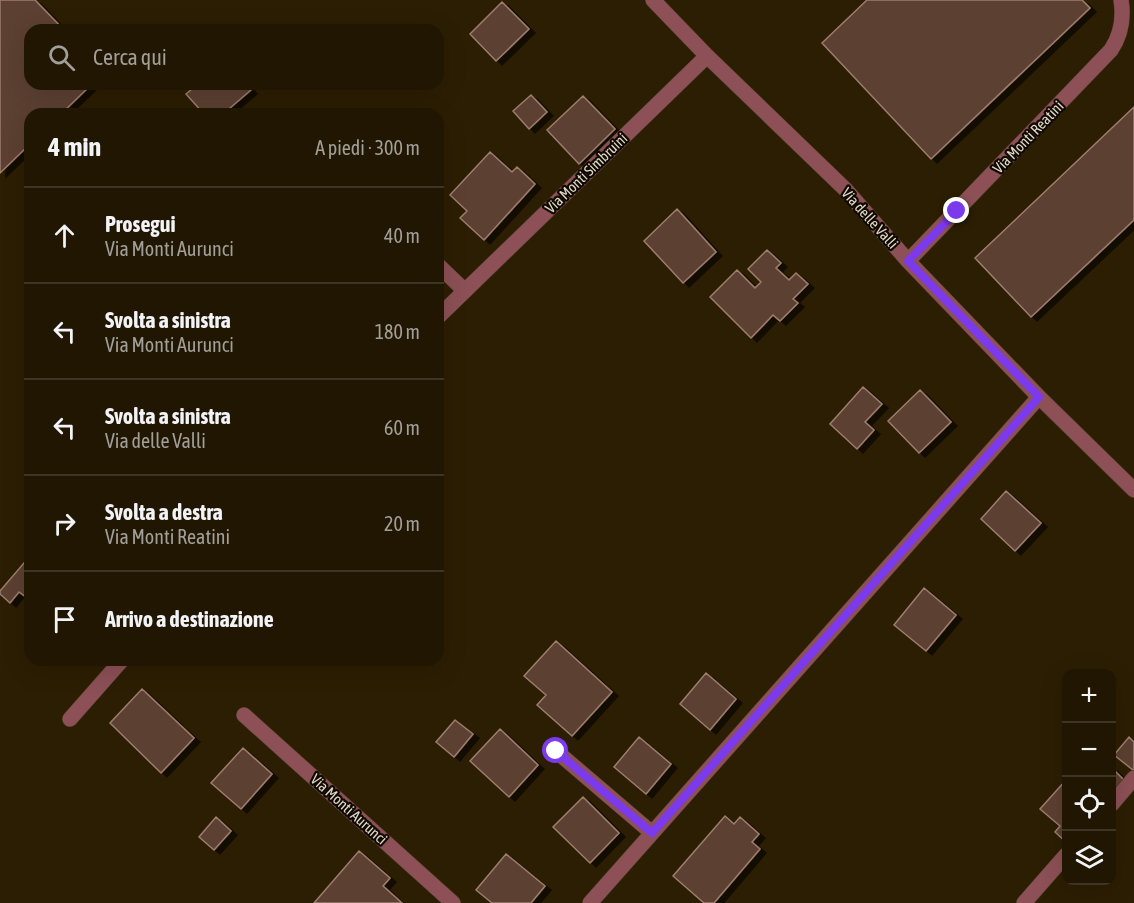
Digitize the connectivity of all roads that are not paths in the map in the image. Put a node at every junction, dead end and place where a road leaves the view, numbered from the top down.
1 (652, 0) edge
2 (1121, 0) edge
3 (707, 56) junction
4 (908, 261) junction
5 (444, 271) edge
6 (465, 291) junction
7 (444, 311) edge
8 (1039, 397) junction
9 (1134, 490) edge
10 (117, 666) edge
11 (244, 715) dead end
12 (70, 718) dead end
13 (556, 751) dead end
14 (1134, 778) edge
15 (1116, 799) edge
16 (652, 833) junction
17 (1062, 860) edge
18 (453, 903) edge
19 (590, 903) edge
20 (1024, 903) edge

1 - 3 street, Via delle Valli
2 - 4 street, Via Monti Reatini
3 - 4 street, Via delle Valli
3 - 6 street, Via Monti Simbruini
4 - 8 street, Via delle Valli
5 - 6 street
6 - 7 street, Via Monti Simbruini
8 - 9 street, Via delle Valli
8 - 16 street
10 - 12 street
11 - 18 street, Via Monti Aurunci
13 - 16 street
14 - 15 street
16 - 19 street
17 - 20 street

